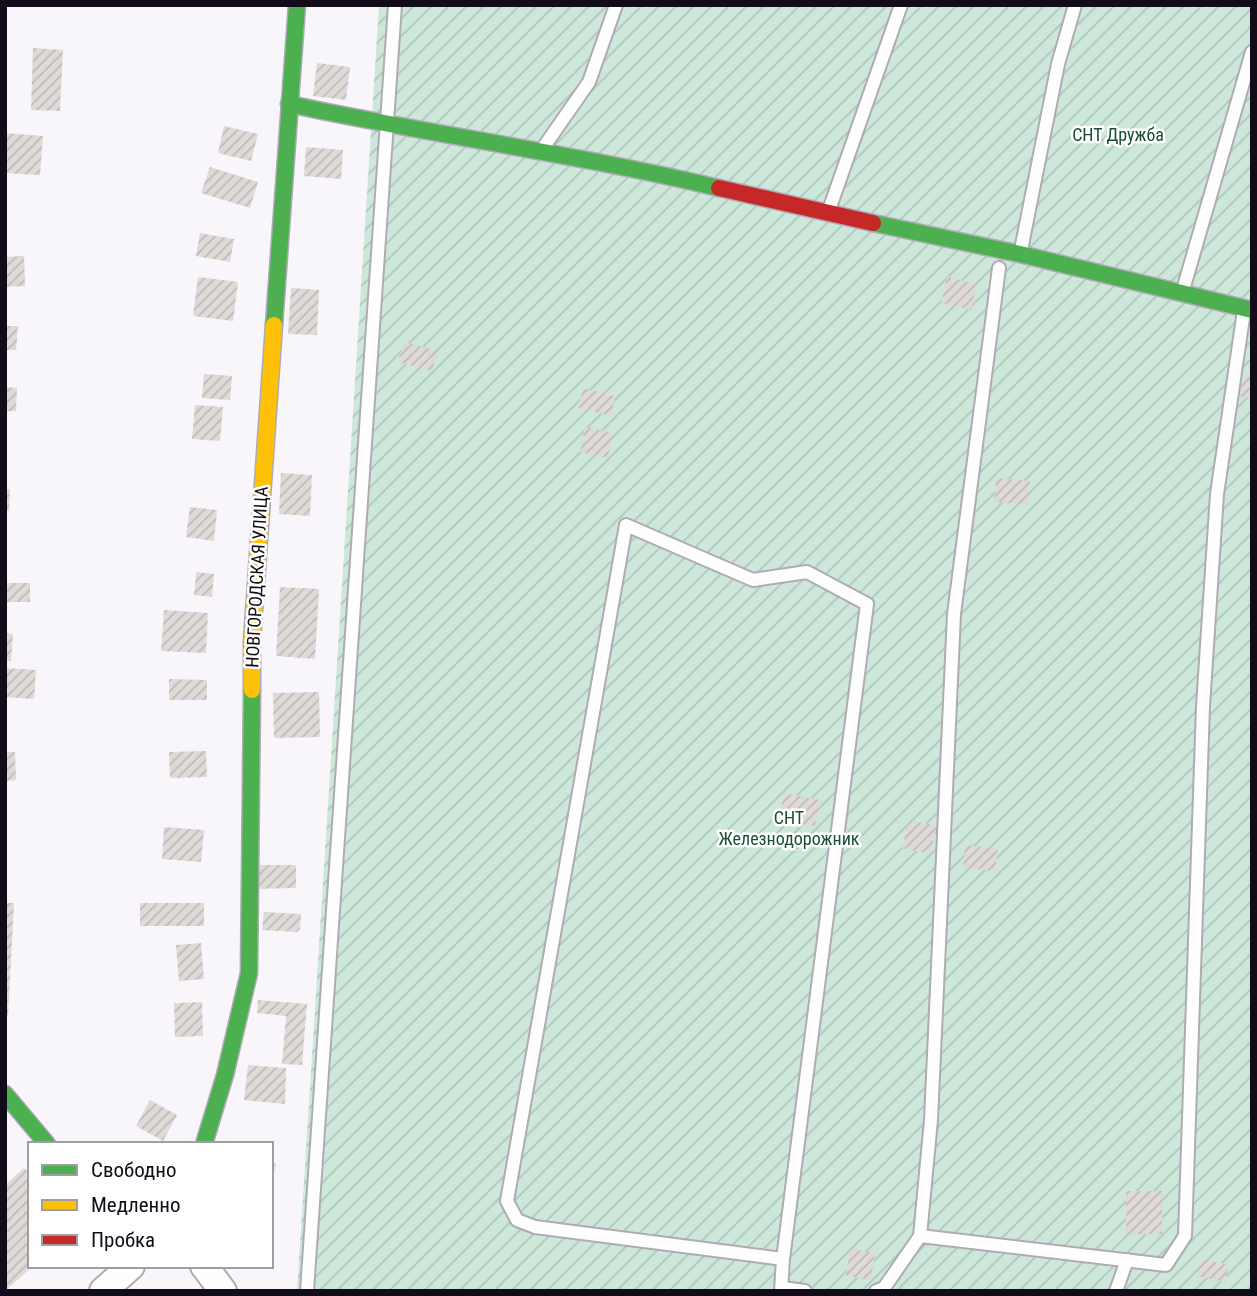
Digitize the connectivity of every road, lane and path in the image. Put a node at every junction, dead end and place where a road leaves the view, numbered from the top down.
1 (297, 5) edge
2 (395, 5) edge
3 (616, 5) edge
4 (901, 5) edge
5 (1075, 5) edge
6 (1252, 52) edge
7 (289, 104) junction
8 (386, 125) junction
9 (541, 151) junction
10 (828, 214) junction
11 (1020, 254) junction
12 (999, 268) dead end
13 (1182, 294) junction
14 (1248, 309) edge
15 (5, 1094) edge
16 (45, 1142) edge
17 (205, 1142) edge
18 (920, 1236) junction
19 (783, 1259) junction
20 (1126, 1260) junction
21 (129, 1268) edge
22 (206, 1268) edge
23 (781, 1290) edge
24 (103, 1291) edge
25 (223, 1291) edge
26 (307, 1291) edge
27 (805, 1291) edge
28 (876, 1291) edge
29 (1116, 1291) edge

1 - 7 street, НОВГОРОДСКАЯ УЛИЦА
2 - 8 lane
3 - 9 lane
4 - 10 lane
5 - 11 lane
6 - 13 lane
7 - 8 street
7 - 17 street, НОВГОРОДСКАЯ УЛИЦА
8 - 9 street
8 - 26 lane
9 - 10 street
10 - 11 street
11 - 13 street
12 - 18 lane
13 - 14 street
14 - 20 lane
15 - 16 street
18 - 20 lane
18 - 28 lane
19 - 19 lane
19 - 23 lane
20 - 29 lane
21 - 24 street
22 - 25 street
23 - 27 lane

